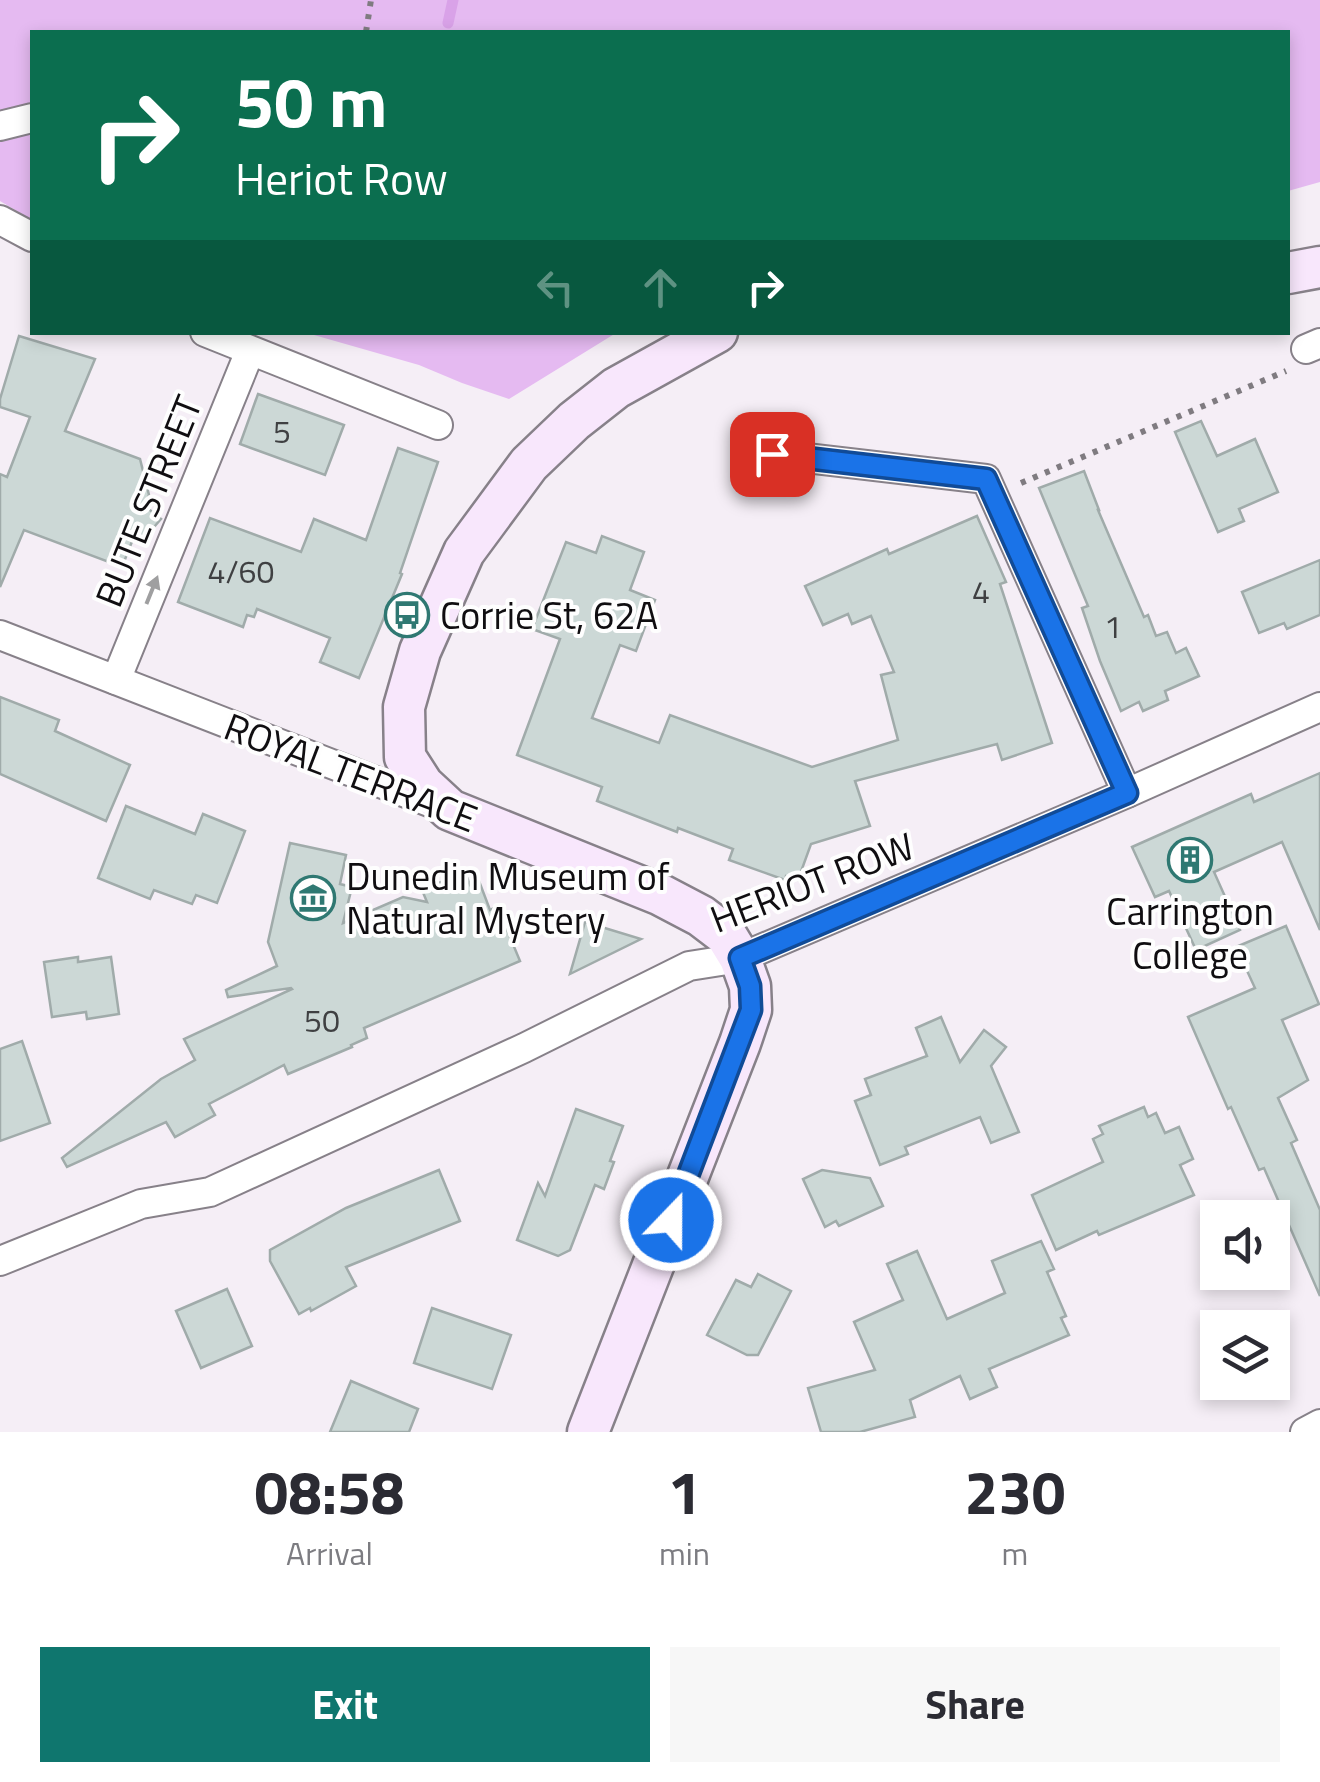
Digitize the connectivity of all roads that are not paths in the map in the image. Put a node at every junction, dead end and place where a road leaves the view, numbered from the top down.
1 (30, 118) edge
2 (0, 126) edge
3 (0, 220) edge
4 (30, 236) edge
5 (1320, 267) edge
6 (1290, 273) edge
7 (211, 335) edge
8 (712, 335) edge
9 (250, 351) junction
10 (438, 425) dead end
11 (772, 454) dead end
12 (0, 635) edge
13 (116, 680) junction
14 (1320, 707) edge
15 (1127, 793) junction
16 (450, 810) junction
17 (740, 958) junction
18 (0, 1261) edge
19 (1320, 1424) edge
20 (588, 1432) edge
21 (1306, 1432) edge

1 - 2 street
3 - 4 street
5 - 6 street
7 - 9 street
8 - 16 street
9 - 10 street
13 -> 9 street, BUTE STREET
11 - 15 street
12 - 13 street, ROYAL TERRACE
13 - 16 street, ROYAL TERRACE
14 - 15 street, HERIOT ROW
15 - 17 street, HERIOT ROW
16 - 17 street, ROYAL TERRACE
17 - 18 street, HERIOT ROW
17 - 20 street
19 - 21 street

